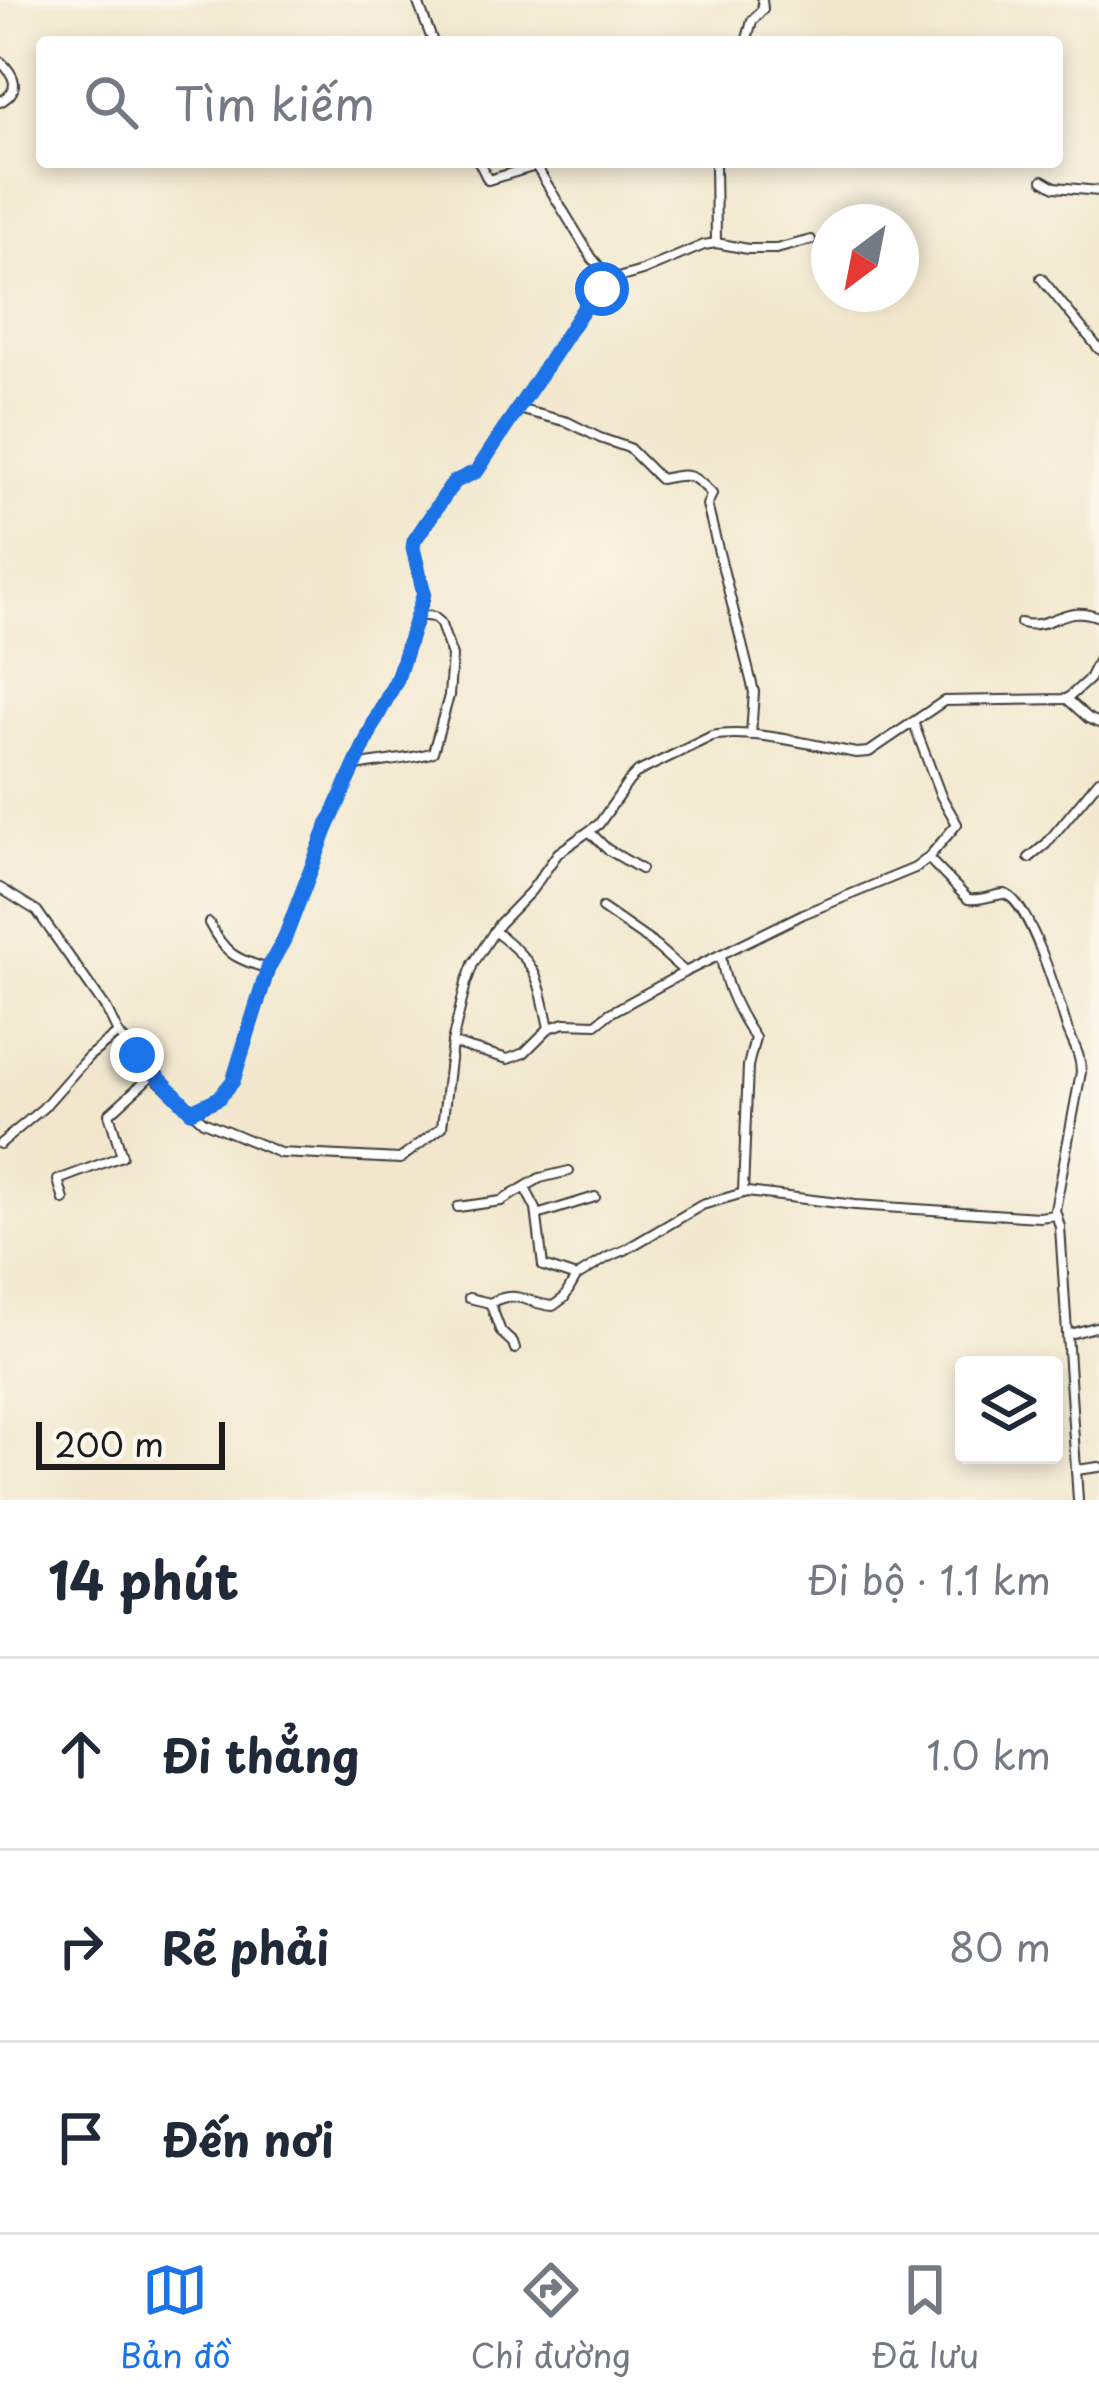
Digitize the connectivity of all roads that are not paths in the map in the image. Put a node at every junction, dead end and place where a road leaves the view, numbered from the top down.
1 (417, 0) edge
2 (763, 3) edge
3 (431, 36) edge
4 (748, 36) edge
5 (0, 61) edge
6 (0, 102) edge
7 (482, 168) edge
8 (529, 168) edge
9 (537, 168) edge
10 (715, 168) edge
11 (1043, 180) dead end
12 (1099, 190) edge
13 (811, 240) dead end
14 (716, 243) junction
15 (1041, 278) dead end
16 (611, 280) junction
17 (1099, 349) edge
18 (518, 409) junction
19 (417, 615) junction
20 (1099, 616) edge
21 (1022, 623) dead end
22 (1099, 659) edge
23 (1067, 699) junction
24 (913, 722) junction
25 (1099, 723) edge
26 (751, 735) junction
27 (355, 766) junction
28 (1099, 780) edge
29 (590, 832) junction
30 (928, 858) junction
31 (1029, 858) dead end
32 (641, 869) dead end
33 (0, 888) edge
34 (602, 908) dead end
35 (209, 922) dead end
36 (494, 931) junction
37 (721, 955) junction
38 (268, 968) junction
39 (685, 972) junction
40 (549, 1028) junction
41 (118, 1033) junction
42 (452, 1043) junction
43 (154, 1074) junction
44 (191, 1111) junction
45 (0, 1144) edge
46 (569, 1172) dead end
47 (525, 1188) junction
48 (743, 1192) junction
49 (595, 1196) dead end
50 (64, 1200) dead end
51 (458, 1207) dead end
52 (537, 1215) junction
53 (1055, 1215) junction
54 (576, 1277) junction
55 (469, 1298) dead end
56 (490, 1303) junction
57 (1099, 1326) edge
58 (1069, 1335) junction
59 (515, 1348) dead end
60 (1099, 1467) edge
61 (1076, 1470) junction
62 (1078, 1500) edge

1 - 3 street
2 - 4 street
5 - 6 street
7 - 8 street
9 - 16 street
10 - 14 street
11 - 12 street
13 - 14 street
14 - 16 street
15 - 17 street
16 - 18 street
18 - 19 street
18 - 26 street
19 - 27 street
19 - 27 street
20 - 21 street
22 - 23 street
23 - 24 street
23 - 25 street
24 - 26 street
24 - 30 street
26 - 29 street
27 - 38 street
28 - 31 street
29 - 32 street
29 - 36 street
30 - 37 street
30 - 53 street
33 - 41 street
34 - 39 street
35 - 38 street
36 - 40 street
36 - 42 street
37 - 39 street
37 - 48 street
38 - 44 street
39 - 40 street
40 - 42 street
41 - 43 street
41 - 45 street
42 - 44 street
43 - 44 street
43 - 50 street
46 - 47 street
47 - 51 street
47 - 52 street
48 - 53 street
48 - 54 street
49 - 52 street
52 - 54 street
53 - 58 street
54 - 56 street
55 - 56 street
56 - 59 street
57 - 58 street
58 - 61 street
60 - 61 street
61 - 62 street

